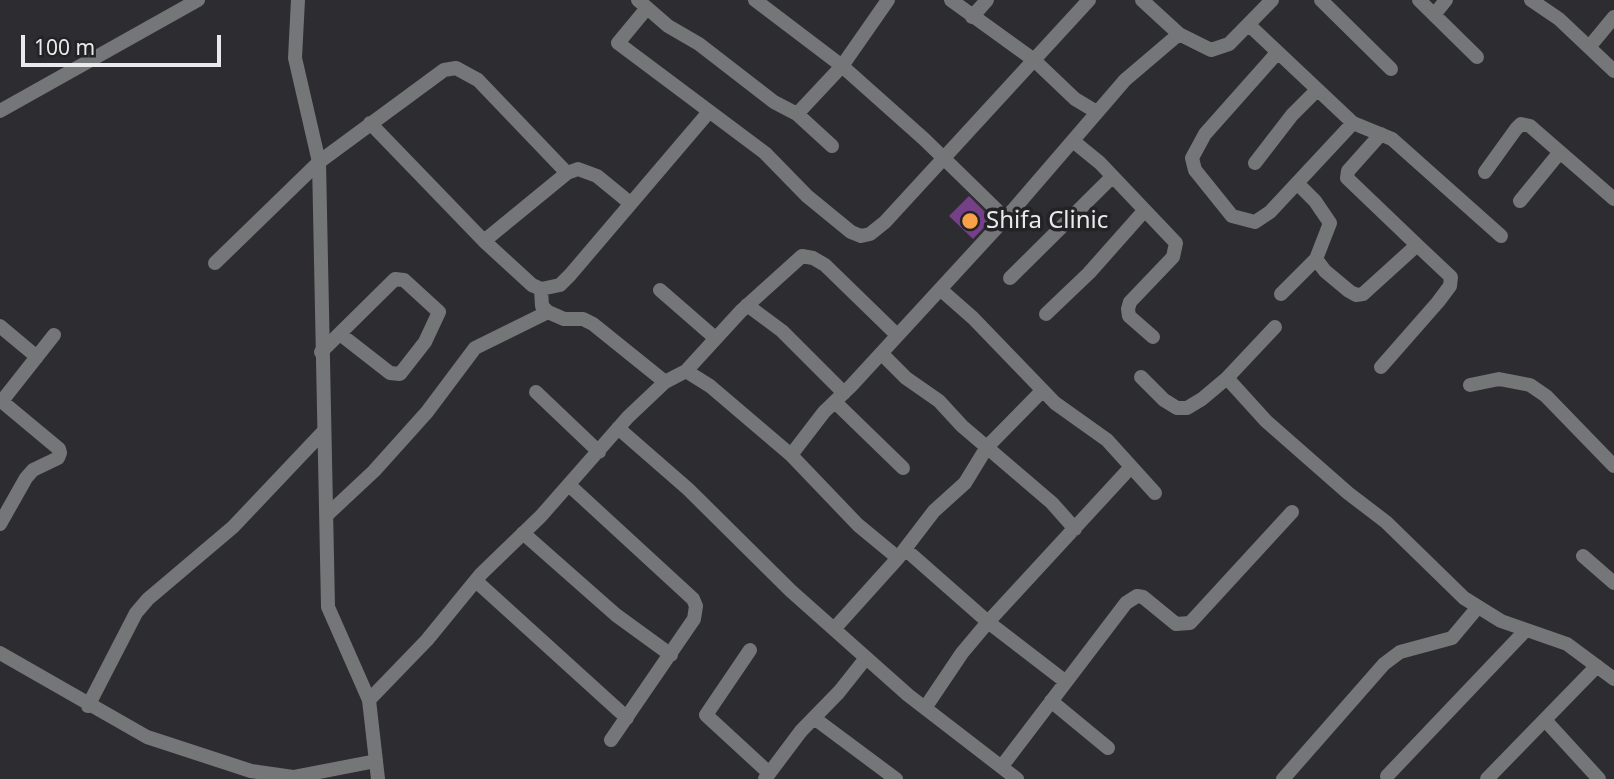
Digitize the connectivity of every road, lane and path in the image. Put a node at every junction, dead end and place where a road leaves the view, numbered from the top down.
1 (198, 0) edge
2 (298, 0) edge
3 (755, 0) edge
4 (888, 0) edge
5 (951, 0) edge
6 (987, 0) edge
7 (1089, 0) edge
8 (1142, 0) edge
9 (1250, 0) edge
10 (1321, 0) edge
11 (1419, 0) edge
12 (1446, 0) edge
13 (1531, 0) edge
14 (643, 4) edge
15 (1267, 6) edge
16 (1434, 15) junction
17 (972, 17) junction
18 (1614, 17) edge
19 (1249, 25) junction
20 (1179, 34) junction
21 (1590, 46) junction
22 (1278, 53) junction
23 (1477, 57) dead end
24 (1034, 60) junction
25 (842, 66) junction
26 (1391, 69) dead end
27 (1614, 71) edge
28 (1317, 90) junction
29 (0, 111) edge
30 (1095, 111) junction
31 (708, 113) junction
32 (797, 114) junction
33 (370, 123) junction
34 (1353, 123) junction
35 (1381, 134) junction
36 (1073, 141) junction
37 (832, 146) dead end
38 (1560, 152) junction
39 (943, 160) junction
40 (319, 162) junction
41 (1255, 163) dead end
42 (1485, 172) dead end
43 (566, 173) junction
44 (1112, 177) junction
45 (1297, 183) junction
46 (1614, 199) edge
47 (1520, 201) dead end
48 (630, 203) junction
49 (1144, 211) junction
50 (1005, 218) junction
51 (1501, 236) dead end
52 (484, 241) junction
53 (1417, 246) junction
54 (1316, 258) junction
55 (215, 263) dead end
56 (1010, 278) dead end
57 (541, 289) junction
58 (940, 289) junction
59 (660, 290) dead end
60 (1281, 294) dead end
61 (747, 305) junction
62 (548, 312) junction
63 (1046, 314) dead end
64 (0, 326) edge
65 (1275, 327) dead end
66 (340, 334) junction
67 (54, 335) dead end
68 (897, 335) junction
69 (714, 337) junction
70 (1153, 337) dead end
71 (321, 352) junction
72 (882, 354) junction
73 (37, 357) junction
74 (1381, 367) dead end
75 (686, 371) junction
76 (1140, 377) dead end
77 (1227, 378) junction
78 (665, 382) junction
79 (1470, 385) dead end
80 (1042, 391) junction
81 (536, 393) dead end
82 (839, 397) junction
83 (1, 401) edge
84 (618, 428) junction
85 (323, 432) junction
86 (987, 447) junction
87 (599, 452) junction
88 (791, 455) junction
89 (1614, 466) edge
90 (903, 468) dead end
91 (1130, 468) junction
92 (569, 485) junction
93 (1155, 494) dead end
94 (1292, 512) dead end
95 (328, 514) junction
96 (0, 524) edge
97 (1075, 529) junction
98 (523, 533) junction
99 (901, 554) junction
100 (1583, 556) dead end
101 (476, 581) junction
102 (1614, 583) edge
103 (1478, 607) junction
104 (988, 622) junction
105 (834, 629) junction
106 (1525, 631) junction
107 (750, 650) dead end
108 (0, 653) edge
109 (671, 654) junction
110 (866, 658) junction
111 (1597, 666) junction
112 (1614, 679) edge
113 (1066, 682) junction
114 (369, 700) junction
115 (1051, 701) junction
116 (88, 706) junction
117 (925, 708) junction
118 (626, 718) junction
119 (814, 718) junction
120 (1545, 720) junction
121 (611, 740) dead end
122 (1108, 748) dead end
123 (376, 761) junction
124 (1002, 766) junction
125 (767, 776) edge
126 (1387, 776) dead end
127 (292, 778) edge
128 (378, 779) edge
129 (896, 779) edge
130 (1017, 779) edge
131 (1283, 779) edge
132 (1488, 779) edge
133 (1599, 779) edge

1 - 29 street
2 - 40 street
3 - 25 street
4 - 25 street
5 - 17 street
6 - 17 street
7 - 24 street
8 - 20 street
9 - 15 street
10 - 26 street
11 - 16 street
12 - 16 street
13 - 21 street
14 - 31 street
14 - 32 street
15 - 19 street
16 - 23 street
17 - 24 street
18 - 21 street
19 - 20 street
19 - 22 street
20 - 30 street
21 - 27 street
22 - 28 street
22 - 45 street
24 - 30 street
24 - 39 street
25 - 32 street
25 - 39 street
28 - 34 street
28 - 41 street
30 - 36 street
31 - 39 street
31 - 48 street
32 - 37 street
33 - 40 street
33 - 43 street
33 - 52 street
34 - 35 street
34 - 45 street
35 - 51 street
35 - 53 street
36 - 44 street
36 - 50 street
38 - 42 street
38 - 46 street
38 - 47 street
39 - 50 street
40 - 55 street
40 - 71 street
43 - 48 street
43 - 52 street
44 - 49 street
44 - 56 street
45 - 54 street
48 - 57 street
49 - 63 street
49 - 70 street
50 - 58 street
52 - 57 street
53 - 54 street
53 - 74 street
54 - 60 street
57 - 62 street
58 - 68 street
58 - 80 street
59 - 69 street
61 - 68 street
61 - 69 street
61 - 82 street
62 - 78 street
62 - 95 street
64 - 73 street
65 - 77 street
66 - 66 street
66 - 71 street
67 - 73 street
68 - 72 street
69 - 75 street
71 - 85 street
72 - 82 street
72 - 86 street
73 - 83 street
75 - 78 street
75 - 88 street
76 - 77 street
77 - 103 street
78 - 84 street
79 - 89 street
80 - 86 street
80 - 91 street
81 - 87 street
82 - 88 street
82 - 90 street
83 - 96 street
84 - 87 street
84 - 105 street
85 - 95 street
85 - 116 street
86 - 97 street
86 - 99 street
87 - 92 street
88 - 99 street
91 - 93 street
91 - 97 street
92 - 98 street
92 - 109 street
94 - 113 street
95 - 114 street
97 - 104 street
98 - 101 street
98 - 109 street
99 - 104 street
99 - 105 street
100 - 102 street
101 - 114 street
101 - 118 street
103 - 106 street
103 - 131 street
104 - 113 street
104 - 117 street
105 - 110 street
106 - 111 street
106 - 126 street
107 - 125 street
108 - 116 street
109 - 118 street
110 - 117 street
110 - 119 street
111 - 112 street
111 - 120 street
113 - 115 street
114 - 123 street
115 - 122 street
115 - 124 street
116 - 127 street
117 - 124 street
118 - 121 street
119 - 125 street
119 - 129 street
120 - 132 street
120 - 133 street
123 - 127 street
123 - 128 street
124 - 130 street

